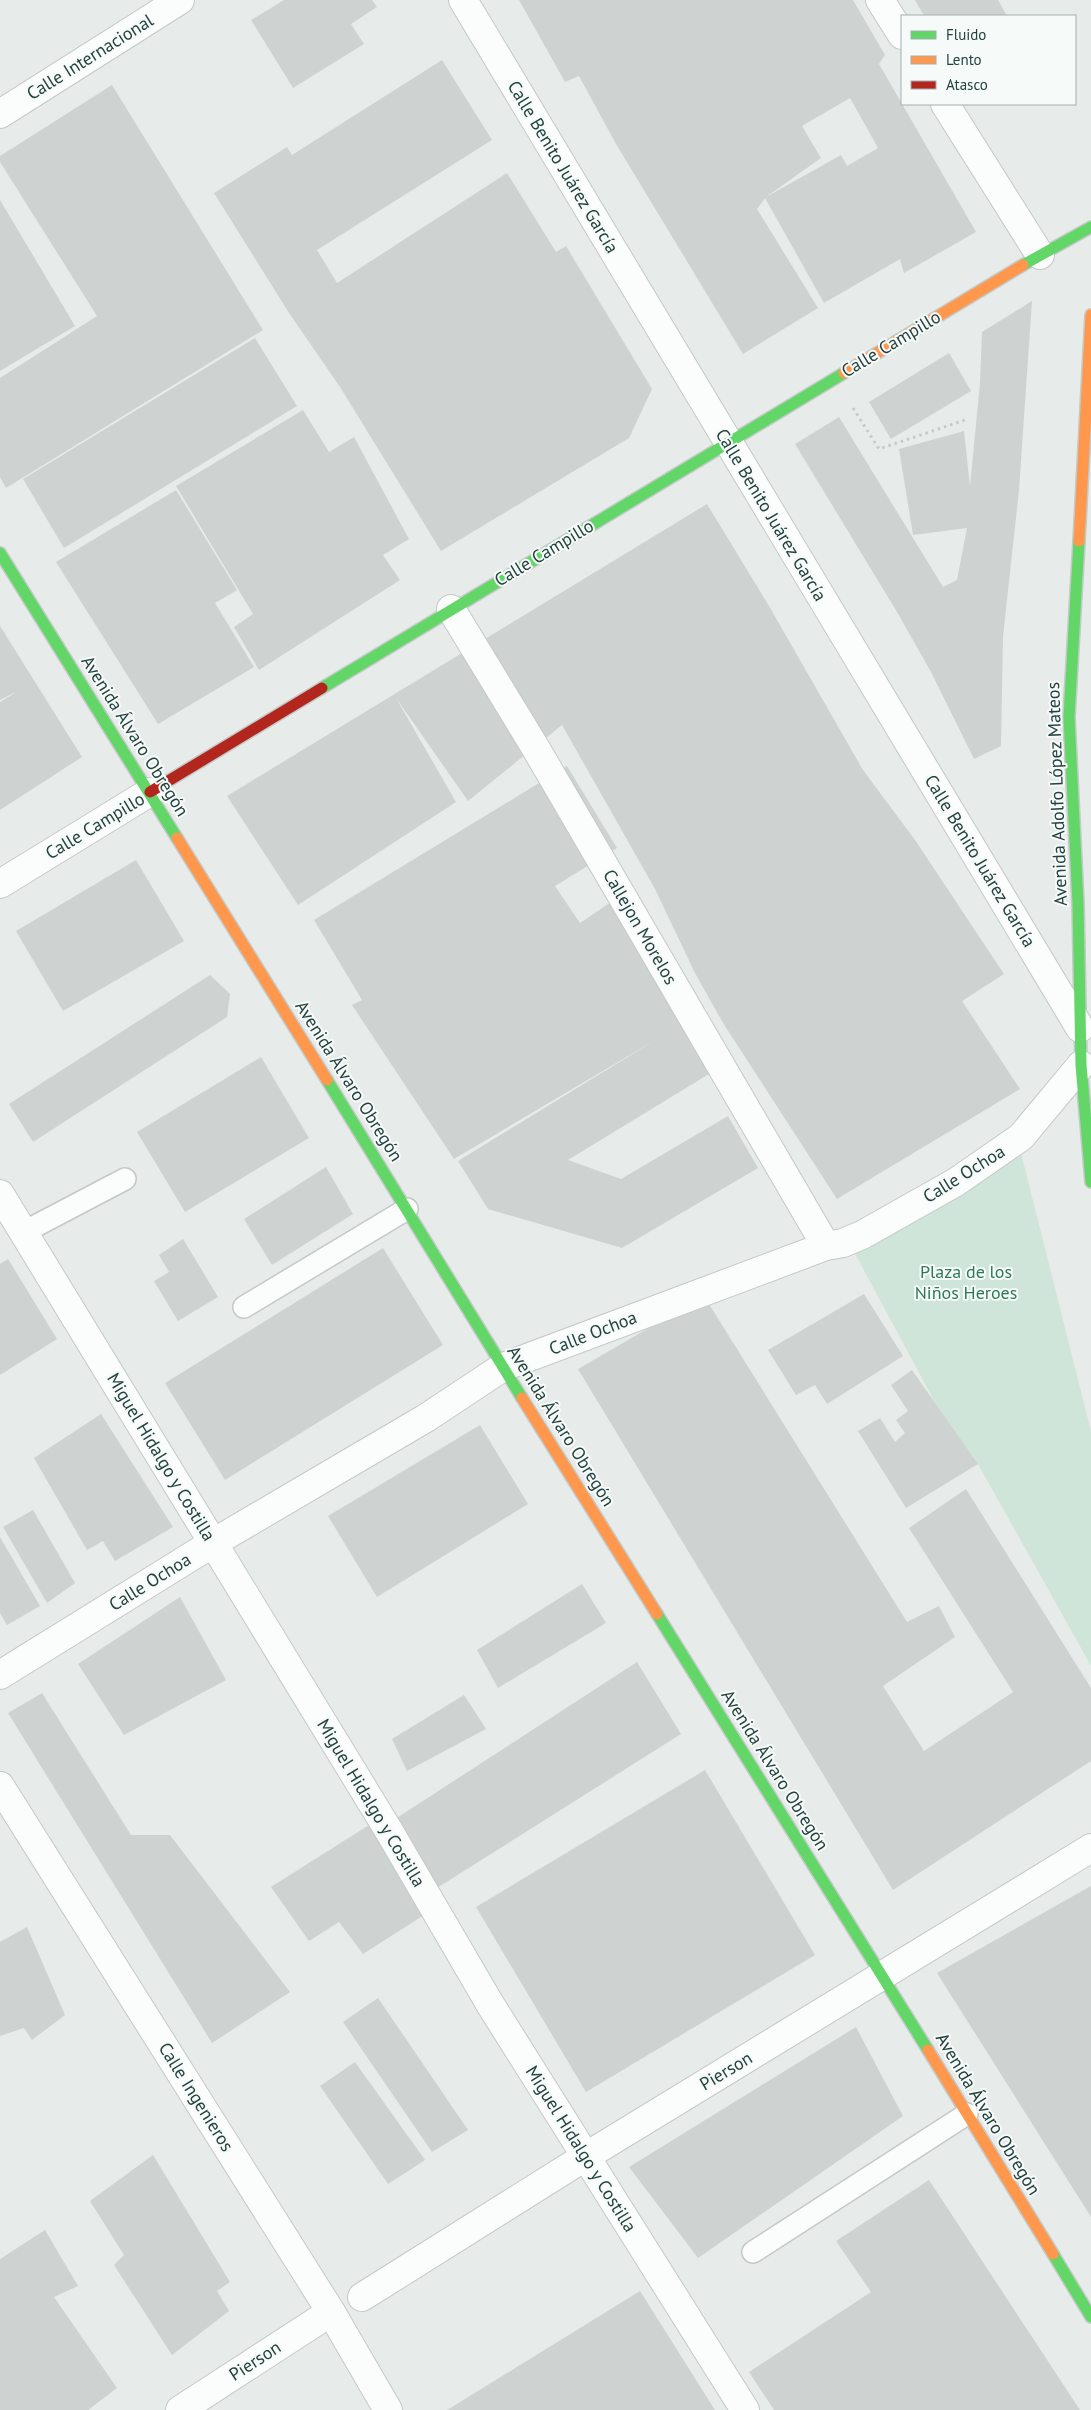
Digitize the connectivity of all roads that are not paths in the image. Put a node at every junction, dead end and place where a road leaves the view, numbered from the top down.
1 (180, 0) edge
2 (463, 0) edge
3 (880, 0) edge
4 (901, 33) edge
5 (947, 105) edge
6 (0, 114) edge
7 (1091, 227) edge
8 (1040, 254) junction
9 (1091, 315) edge
10 (727, 442) junction
11 (0, 553) edge
12 (452, 610) junction
13 (150, 792) junction
14 (0, 884) edge
15 (1080, 1028) junction
16 (1080, 1065) junction
17 (125, 1179) dead end
18 (1091, 1182) edge
19 (0, 1194) edge
20 (407, 1209) junction
21 (24, 1232) junction
22 (826, 1246) junction
23 (244, 1307) dead end
24 (502, 1367) junction
25 (213, 1543) junction
26 (0, 1675) edge
27 (0, 1786) edge
28 (1091, 1848) edge
29 (882, 1976) junction
30 (967, 2114) junction
31 (585, 2157) junction
32 (754, 2252) dead end
33 (362, 2297) dead end
34 (331, 2312) junction
35 (1091, 2317) edge
36 (180, 2410) edge
37 (388, 2410) edge
38 (745, 2410) edge

1 - 6 street, Calle Internacional
2 - 10 street, Calle Benito Juárez García
3 - 4 street
5 - 8 street
7 - 8 main road, Calle Campillo
8 - 10 main road, Calle Campillo
9 - 15 main road, Avenida Adolfo López Mateos
10 - 12 main road, Calle Campillo
10 - 15 street, Calle Benito Juárez García
11 - 13 main road, Avenida Álvaro Obregón
12 - 13 main road, Calle Campillo
12 - 22 street, Callejon Morelos
13 - 14 street, Calle Campillo
13 - 20 main road, Avenida Álvaro Obregón
15 - 16 main road, Avenida Adolfo López Mateos
16 - 18 main road, Avenida Adolfo López Mateos
16 - 22 street, Calle Ochoa
17 - 21 lane
19 - 21 street, Miguel Hidalgo y Costilla
20 - 23 lane
20 - 24 main road, Avenida Álvaro Obregón
21 - 25 street, Miguel Hidalgo y Costilla
22 - 24 street, Calle Ochoa
24 - 25 street, Calle Ochoa
24 - 29 main road, Avenida Álvaro Obregón
25 - 26 street, Calle Ochoa
25 - 31 street, Miguel Hidalgo y Costilla
27 - 34 street, Calle Ingenieros
28 - 29 street, Pierson
29 - 30 main road, Avenida Álvaro Obregón
29 - 31 street, Pierson
30 - 32 lane
30 - 35 main road, Avenida Álvaro Obregón
31 - 33 street, Pierson
31 - 38 street, Miguel Hidalgo y Costilla
34 - 36 street, Pierson
34 - 37 street, Calle Ingenieros

